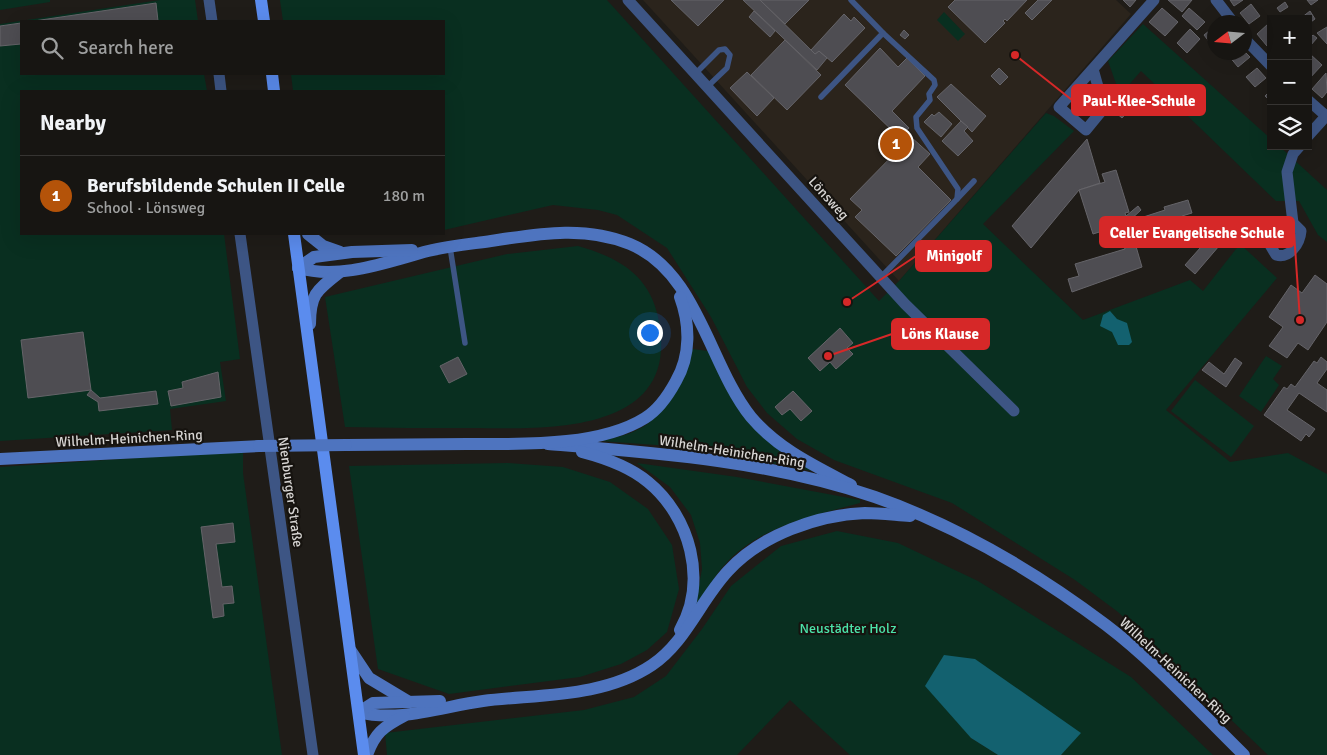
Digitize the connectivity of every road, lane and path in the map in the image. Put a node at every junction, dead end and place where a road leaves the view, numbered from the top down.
1 (209, 0) edge
2 (628, 0) edge
3 (851, 0) edge
4 (1154, 0) edge
5 (1216, 0) edge
6 (259, 2) edge
7 (1228, 15) edge
8 (212, 20) edge
9 (264, 20) edge
10 (884, 33) junction
11 (1252, 46) edge
12 (1267, 62) edge
13 (1093, 69) junction
14 (695, 74) junction
15 (219, 75) edge
16 (272, 75) edge
17 (707, 87) junction
18 (222, 90) edge
19 (274, 90) edge
20 (821, 97) dead end
21 (1312, 103) edge
22 (1326, 115) edge
23 (1312, 131) edge
24 (1296, 150) edge
25 (974, 181) dead end
26 (957, 199) junction
27 (1293, 223) dead end
28 (240, 235) edge
29 (294, 235) edge
30 (309, 235) edge
31 (450, 247) junction
32 (431, 250) junction
33 (342, 253) junction
34 (662, 267) junction
35 (298, 268) junction
36 (340, 272) junction
37 (881, 277) junction
38 (465, 343) dead end
39 (309, 348) junction
40 (1014, 411) dead end
41 (548, 444) junction
42 (0, 460) edge
43 (875, 498) junction
44 (922, 518) junction
45 (672, 646) junction
46 (351, 651) junction
47 (410, 707) junction
48 (359, 712) junction
49 (313, 755) edge
50 (366, 755) edge
51 (1244, 755) edge

1 - 8 street
2 - 14 street, Lönsweg
3 - 10 lane
4 - 13 street
5 - 7 street
6 - 9 main road
10 - 20 lane
10 - 26 lane
11 - 12 street
13 - 13 street
14 - 17 street, Lönsweg
14 - 17 lane
15 - 18 street
16 - 19 main road
17 - 37 street, Lönsweg
21 - 22 street
22 - 23 street
24 - 27 street
25 - 26 lane
26 - 37 lane
28 - 49 street, Nienburger Straße
29 - 35 main road
30 - 33 main road
31 - 32 main road
31 - 34 main road
31 - 38 lane
32 - 33 main road
32 - 36 main road
33 - 35 main road
34 - 41 main road
34 - 43 main road
35 - 36 main road
35 - 39 main road
36 - 39 main road
37 - 40 street, Lönsweg
39 - 46 main road
41 - 42 main road, Wilhelm-Heinichen-Ring, bridge
41 - 43 main road, Wilhelm-Heinichen-Ring
41 - 45 main road
43 - 44 main road, Wilhelm-Heinichen-Ring
44 - 45 main road
44 - 51 main road, Wilhelm-Heinichen-Ring
45 - 47 main road
46 - 47 main road
46 - 48 main road
47 - 48 main road
47 - 50 main road
48 - 50 main road

